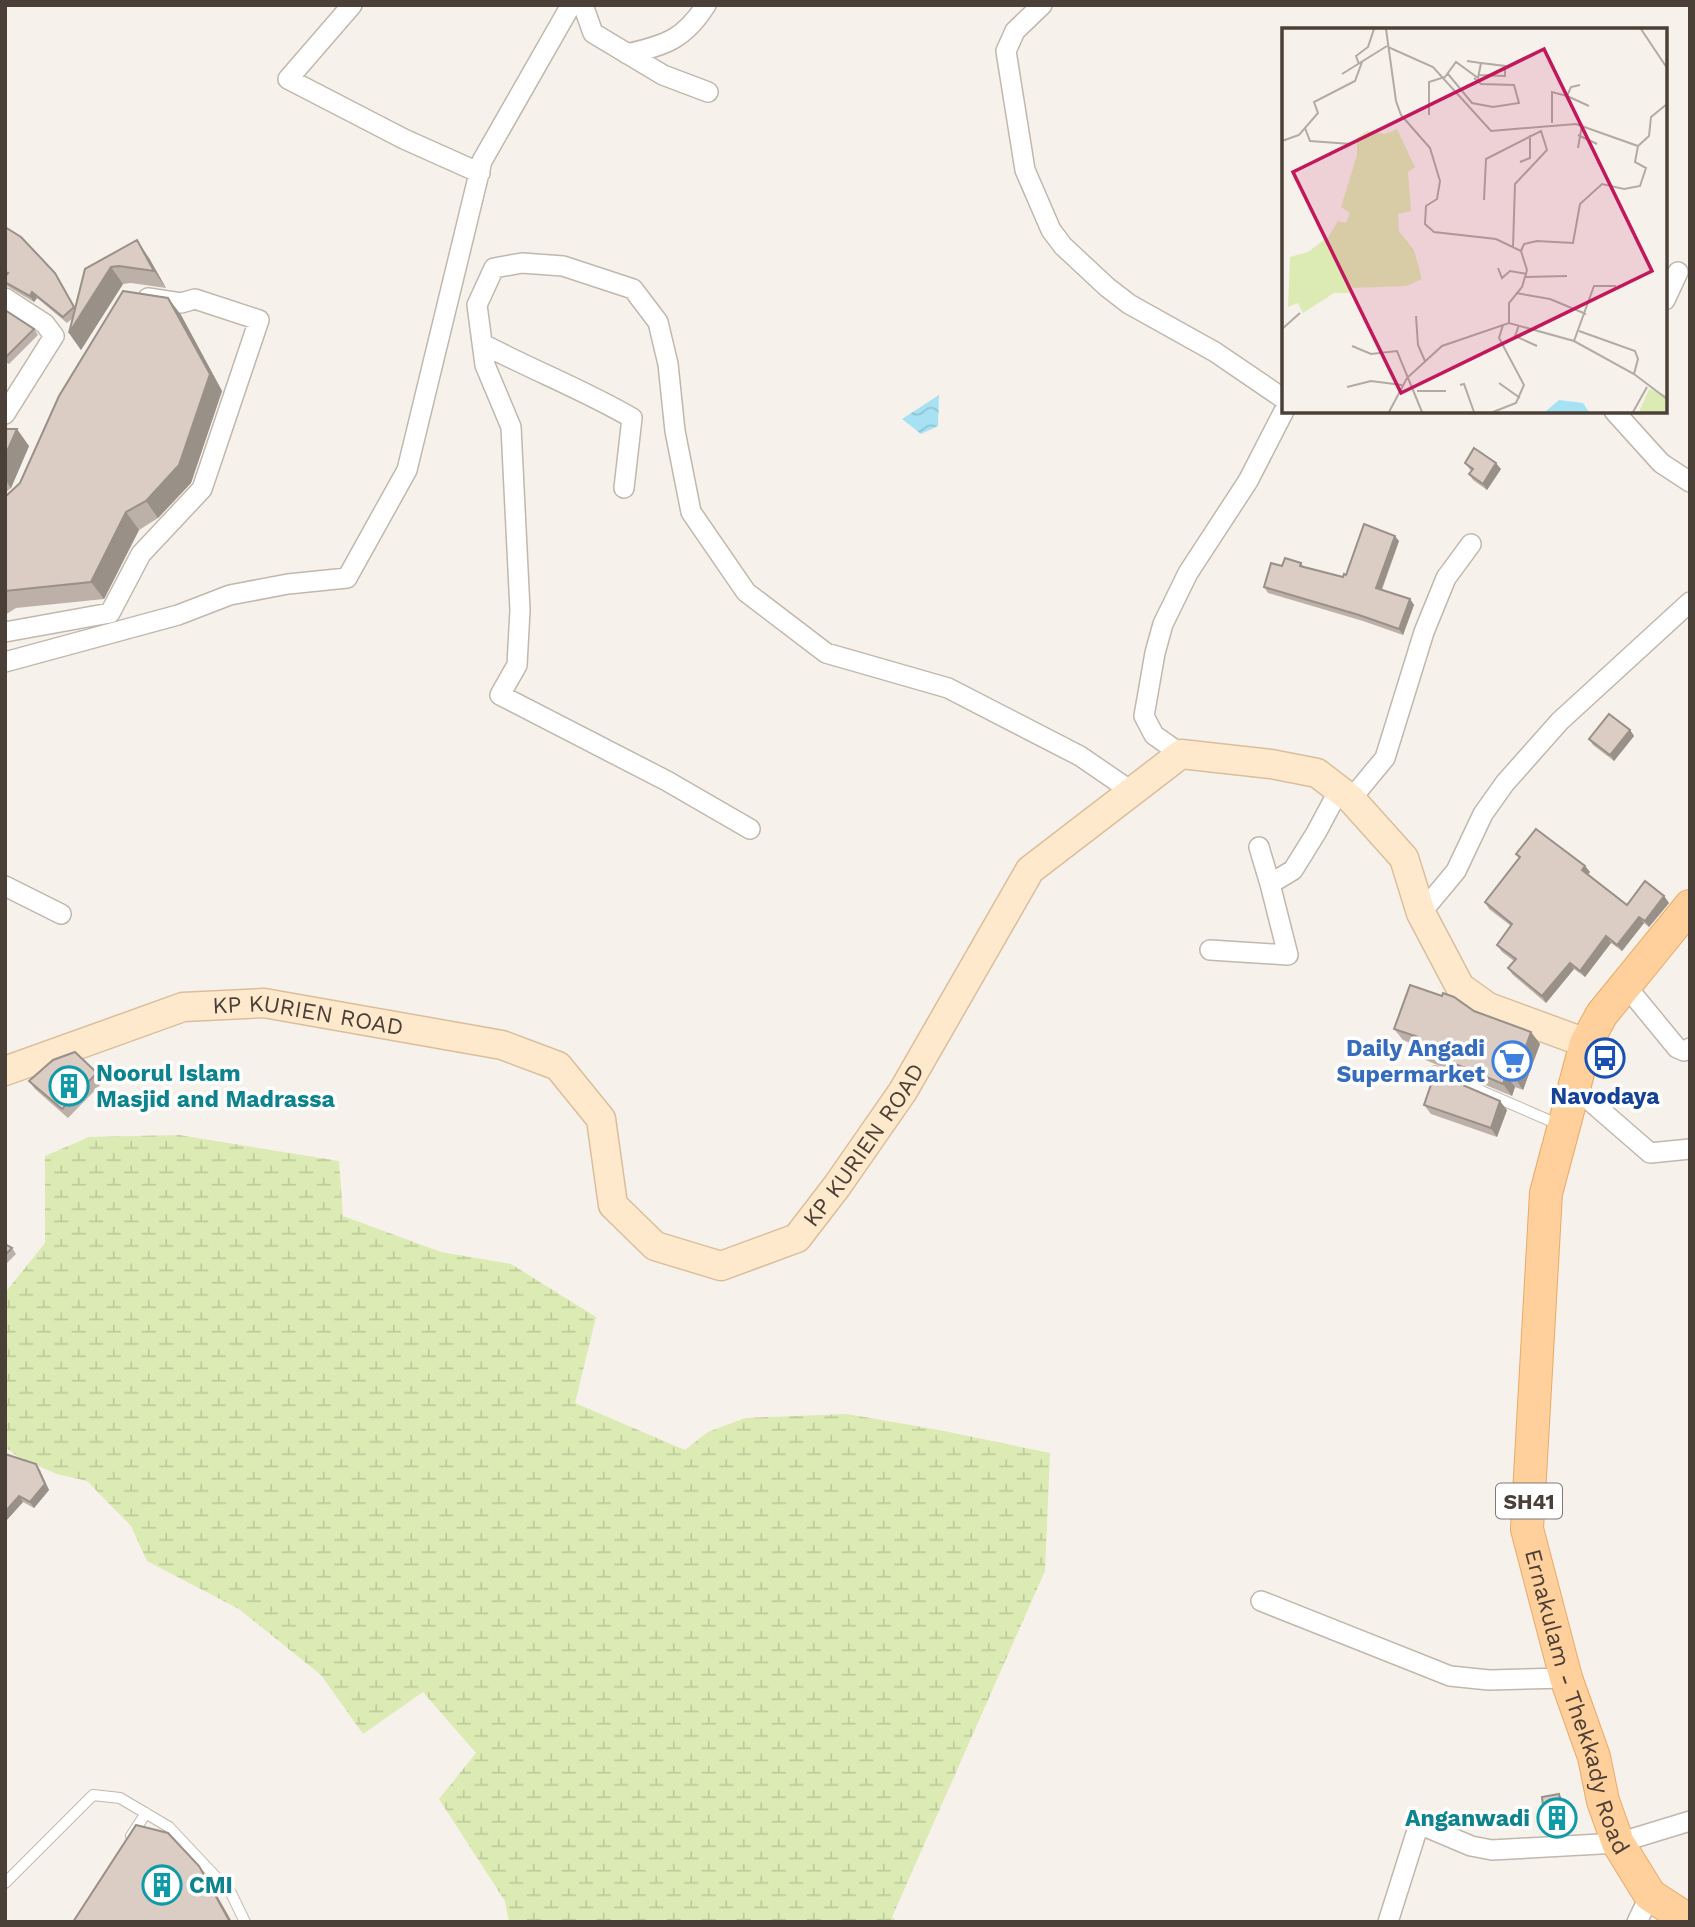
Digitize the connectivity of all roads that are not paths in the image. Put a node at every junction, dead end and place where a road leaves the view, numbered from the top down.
1 (352, 5) edge
2 (571, 5) edge
3 (583, 5) edge
4 (705, 5) edge
5 (1042, 5) edge
6 (627, 54) junction
7 (708, 92) dead end
8 (480, 173) junction
9 (1678, 272) dead end
10 (129, 295) edge
11 (1667, 296) edge
12 (5, 298) edge
13 (483, 344) junction
14 (1282, 398) edge
15 (1283, 413) edge
16 (1616, 413) edge
17 (5, 414) edge
18 (1690, 482) edge
19 (624, 488) dead end
20 (1471, 544) dead end
21 (1690, 602) edge
22 (5, 632) edge
23 (5, 662) edge
24 (1181, 754) junction
25 (1131, 791) junction
26 (1345, 794) junction
27 (750, 829) dead end
28 (1259, 847) dead end
29 (1270, 884) junction
30 (5, 886) edge
31 (1690, 906) edge
32 (61, 914) dead end
33 (1421, 914) junction
34 (1210, 950) dead end
35 (1626, 986) junction
36 (1586, 1043) junction
37 (1690, 1048) edge
38 (1435, 1071) edge
39 (5, 1072) edge
40 (1574, 1087) junction
41 (1563, 1127) junction
42 (1690, 1149) edge
43 (1261, 1601) dead end
44 (1566, 1678) junction
45 (146, 1813) junction
46 (1690, 1821) edge
47 (1618, 1843) junction
48 (125, 1846) edge
49 (5, 1883) edge
50 (1644, 1908) edge
51 (1690, 1921) edge
52 (244, 1922) edge
53 (1388, 1922) edge

1 - 8 street
2 - 8 street
3 - 6 street
4 - 6 street
5 - 14 street
6 - 7 street
8 - 23 street
9 - 11 street
10 - 22 street
12 - 17 street
13 - 19 street
13 - 25 street
13 - 27 street
15 - 24 street
16 - 18 street
20 - 26 street
21 - 33 street
24 - 25 street, KP KURIEN ROAD
24 - 26 street
25 - 39 street, KP KURIEN ROAD
26 - 29 street
26 - 33 street
28 - 29 street
29 - 34 street
30 - 32 street
31 - 35 main road, Ernakulam - Thekkady Road / SH41
33 - 36 street
35 - 36 main road, Ernakulam - Thekkady Road / SH41
35 - 37 street
36 - 40 main road, Ernakulam - Thekkady Road / SH41
38 - 41 lane
40 - 41 main road, Ernakulam - Thekkady Road / SH41
40 - 42 street
41 - 44 main road, Ernakulam - Thekkady Road / SH41
43 - 44 street
44 - 47 main road, Ernakulam - Thekkady Road / SH41
45 - 48 lane
45 - 49 lane
45 - 52 lane
46 - 47 street
47 - 50 main road, Ernakulam - Thekkady Road / SH41
47 - 53 street
50 - 51 main road, Ernakulam - Thekkady Road / SH41

